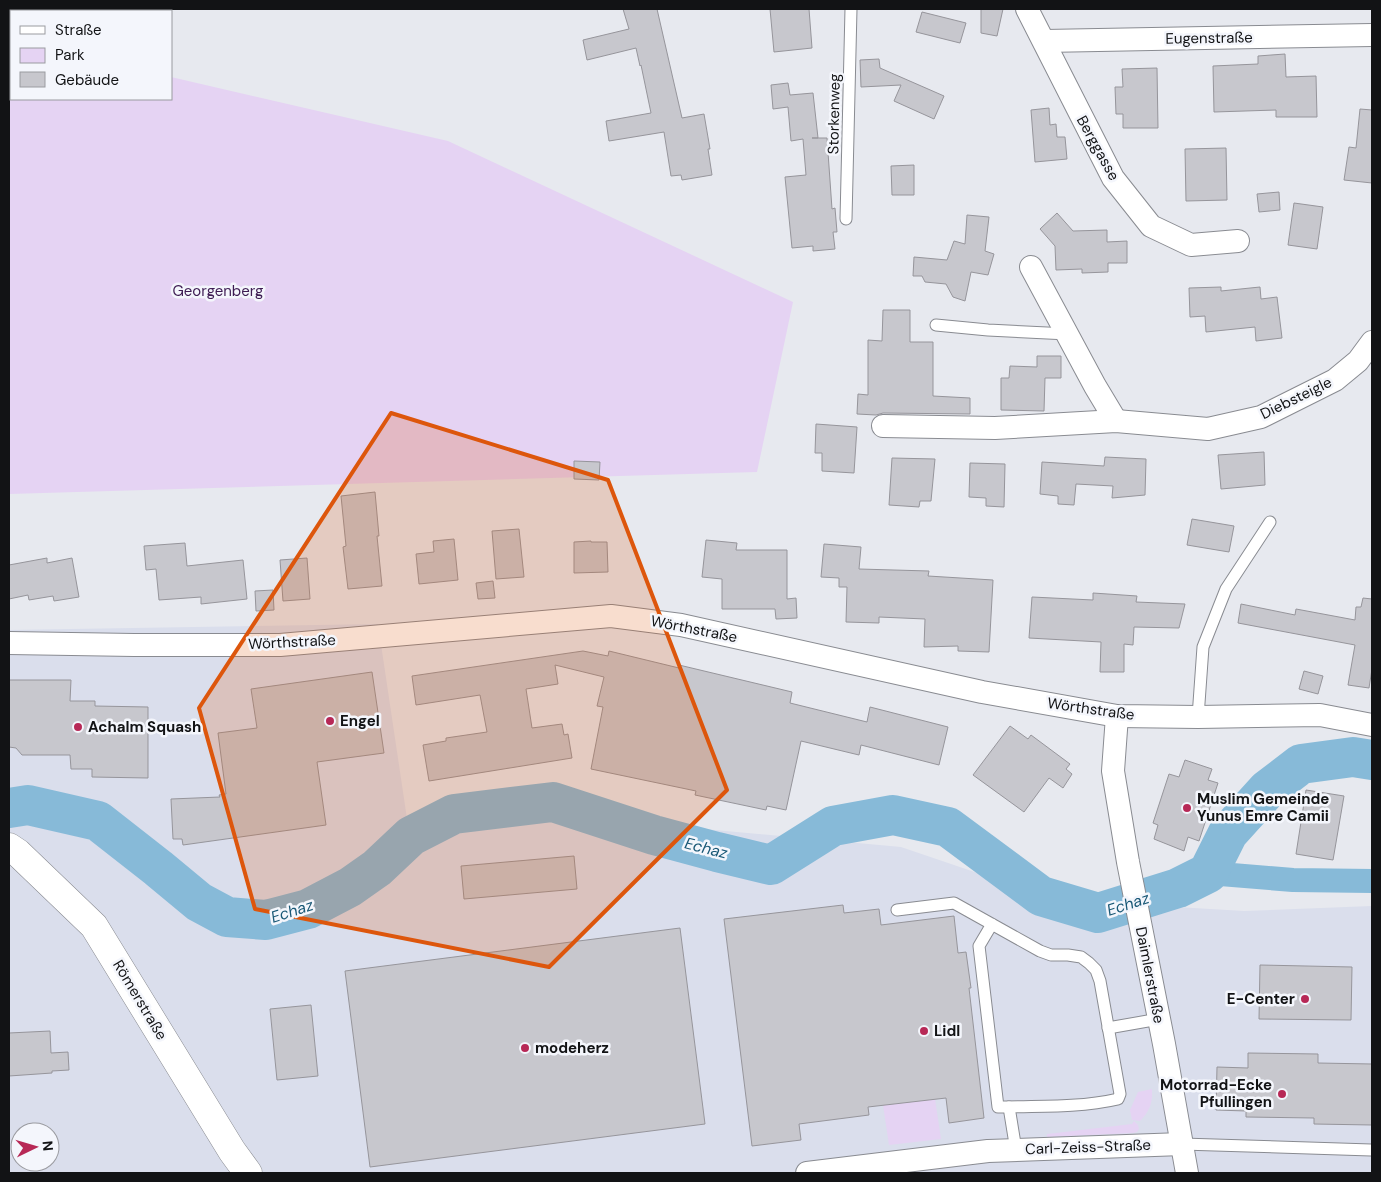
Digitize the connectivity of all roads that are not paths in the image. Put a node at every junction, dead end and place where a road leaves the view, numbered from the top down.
1 (851, 9) edge
2 (1028, 9) edge
3 (1372, 35) edge
4 (1045, 42) junction
5 (846, 219) dead end
6 (1238, 241) dead end
7 (1031, 267) dead end
8 (936, 325) dead end
9 (1068, 334) junction
10 (1372, 342) edge
11 (1116, 421) junction
12 (884, 426) dead end
13 (1270, 522) dead end
14 (9, 643) edge
15 (1117, 716) junction
16 (1198, 717) junction
17 (1372, 725) edge
18 (14, 850) edge
19 (897, 910) dead end
20 (992, 924) junction
21 (1159, 1019) junction
22 (1108, 1028) junction
23 (1009, 1107) junction
24 (1182, 1144) junction
25 (1016, 1150) junction
26 (1371, 1150) dead end
27 (248, 1173) edge
28 (807, 1173) edge
29 (1187, 1173) edge

1 - 5 lane, Storkenweg
2 - 4 street, Berggasse
3 - 4 street, Eugenstraße
4 - 6 street, Berggasse
7 - 9 street
8 - 9 lane
9 - 11 street
10 - 11 street, Diebsteigle
11 - 12 street, Diebsteigle
13 - 16 lane
14 - 15 street, Wörthstraße
15 - 16 street, Wörthstraße
15 - 21 street, Daimlerstraße
16 - 17 street, Wörthstraße
18 - 27 main road, Römerstraße
19 - 20 lane
20 - 22 lane
20 - 23 lane
21 - 22 lane
21 - 24 street, Daimlerstraße
22 - 23 lane
23 - 25 lane
24 - 25 street, Carl-Zeiss-Straße
24 - 26 lane, Carl-Zeiss-Straße
24 - 29 street, Daimlerstraße
25 - 28 street, Carl-Zeiss-Straße

